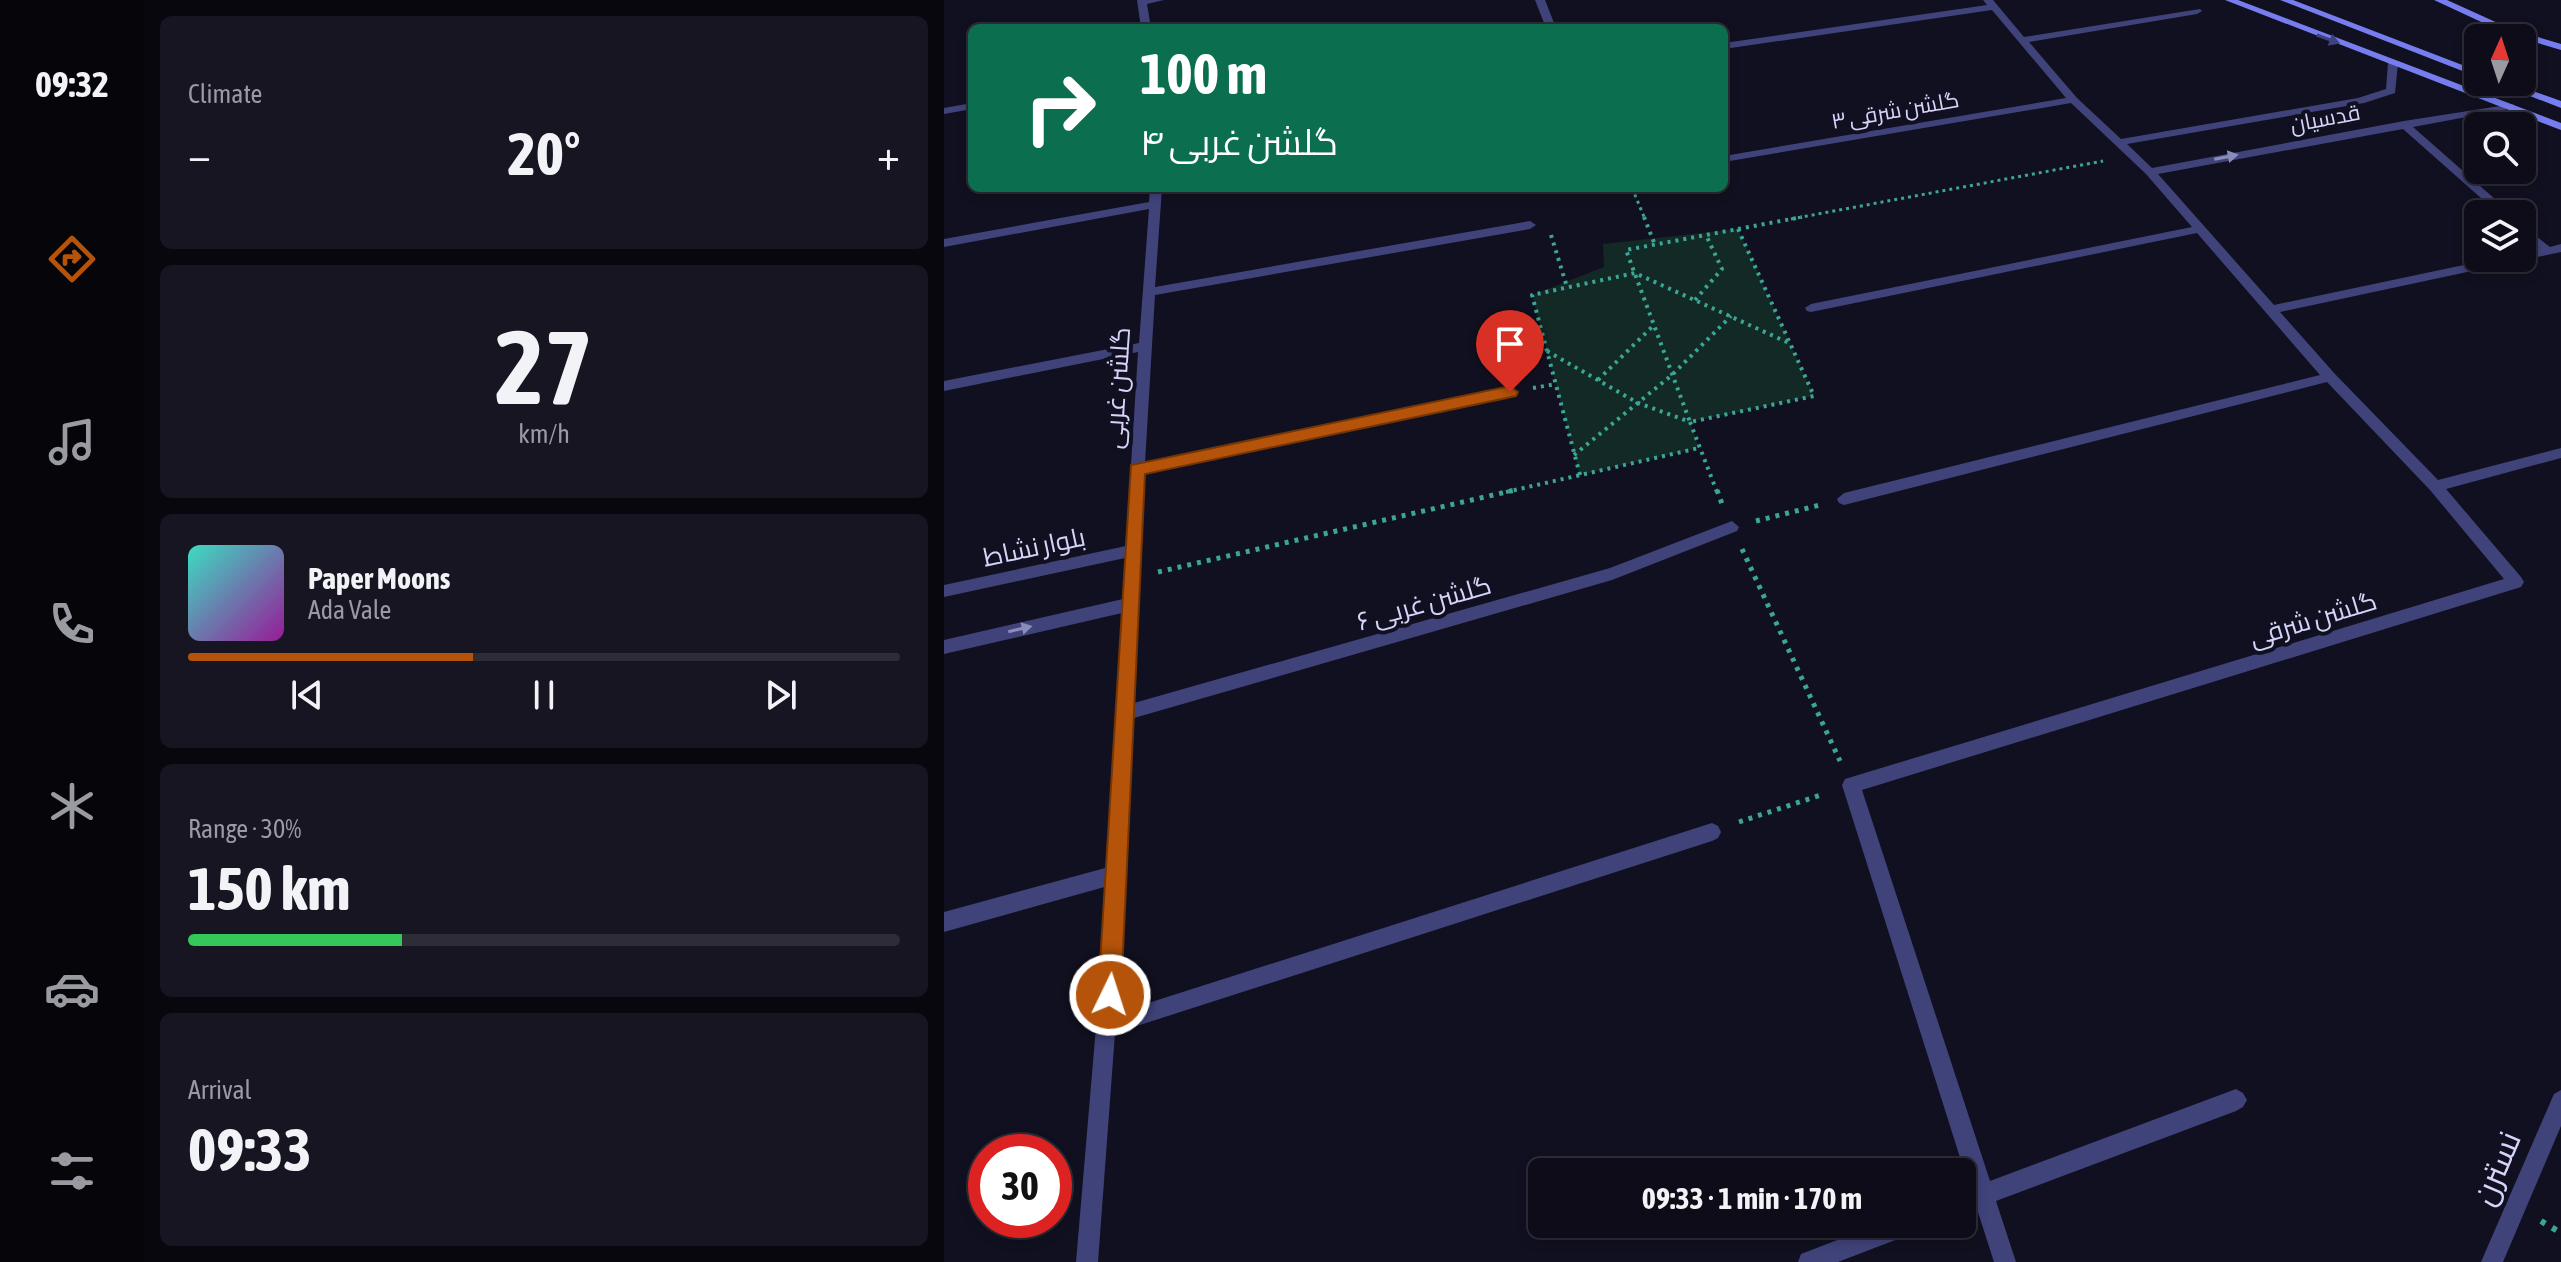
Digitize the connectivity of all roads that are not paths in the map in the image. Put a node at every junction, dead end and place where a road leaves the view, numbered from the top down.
1 (1159, 0) edge
2 (1540, 0) edge
3 (2230, 0) edge
4 (2285, 0) edge
5 (2439, 0) edge
6 (1142, 1) edge
7 (1991, 4) edge
8 (2298, 6) junction
9 (2197, 11) dead end
10 (2277, 20) junction
11 (1145, 24) edge
12 (1549, 24) edge
13 (2021, 40) junction
14 (1728, 45) edge
15 (2561, 47) edge
16 (2393, 63) junction
17 (2464, 69) edge
18 (2536, 96) edge
19 (2073, 100) junction
20 (2561, 105) edge
21 (2509, 106) junction
22 (968, 107) edge
23 (944, 111) edge
24 (2404, 124) junction
25 (2561, 127) edge
26 (2122, 142) junction
27 (1728, 158) edge
28 (2150, 172) junction
29 (1155, 197) edge
30 (2490, 200) edge
31 (1530, 225) road end
32 (2200, 229) junction
33 (2536, 241) edge
34 (944, 243) edge
35 (2561, 248) edge
36 (2547, 251) junction
37 (2536, 254) edge
38 (2464, 269) edge
39 (1150, 292) junction
40 (1811, 308) dead end
41 (2270, 310) junction
42 (1145, 346) junction
43 (2330, 377) junction
44 (944, 386) edge
45 (1510, 392) dead end
46 (2561, 453) edge
47 (1137, 470) junction
48 (2435, 486) junction
49 (1844, 499) road end
50 (1732, 527) road end
51 (1135, 550) junction
52 (944, 591) edge
53 (1132, 604) junction
54 (944, 647) edge
55 (1126, 713) junction
56 (1712, 832) road end
57 (1118, 874) junction
58 (944, 922) edge
59 (1107, 1026) junction
60 (2236, 1100) dead end
61 (2561, 1101) edge
62 (1983, 1195) junction
63 (1976, 1198) edge
64 (1872, 1238) edge
65 (1086, 1262) edge
66 (1809, 1262) edge
67 (2005, 1262) edge
68 (2492, 1262) edge

1 - 6 street
2 - 12 street
3 - 10 main road
4 - 8 main road
5 - 15 main road
6 - 11 street
7 - 13 street, گلشن شرقی
7 - 14 street
8 - 10 main road
8 - 17 main road
9 - 13 street
10 -> 16 main road
13 - 19 street, گلشن شرقی
16 - 21 main road
16 - 26 street, قدسیان
18 - 20 main road
19 - 26 street, گلشن شرقی
19 - 27 street, گلشن شرقی ۳
21 - 24 street, قدسیان
21 - 25 main road
22 - 23 street
28 -> 24 street, قدسیان
24 - 30 street
26 - 28 street, گلشن شرقی
28 - 32 street, گلشن شرقی
29 - 34 street
29 - 39 street, گلشن غربی
31 - 39 street
32 - 40 street
32 - 41 street, گلشن شرقی
33 - 36 street
35 - 36 street
36 - 37 street
38 - 41 street
39 - 42 street, گلشن غربی
41 - 43 street, گلشن شرقی
42 - 44 street
42 - 47 street, گلشن غربی
43 - 48 street, گلشن شرقی
43 - 49 street
45 - 47 street
46 - 48 street
47 - 51 street, گلشن غربی
48 - 62 street, گلشن شرقی
50 - 55 street, گلشن غربی ۶
51 - 52 street, بلوار نشاط
51 - 53 street, گلشن غربی
54 -> 53 street
53 - 55 street, گلشن غربی
55 - 57 street, گلشن غربی
56 - 59 street
57 - 58 street
57 - 59 street, گلشن غربی
59 - 65 street, گلشن غربی
60 - 62 street
61 - 68 street, نسترن
62 - 63 street
62 - 67 street
64 - 66 street

